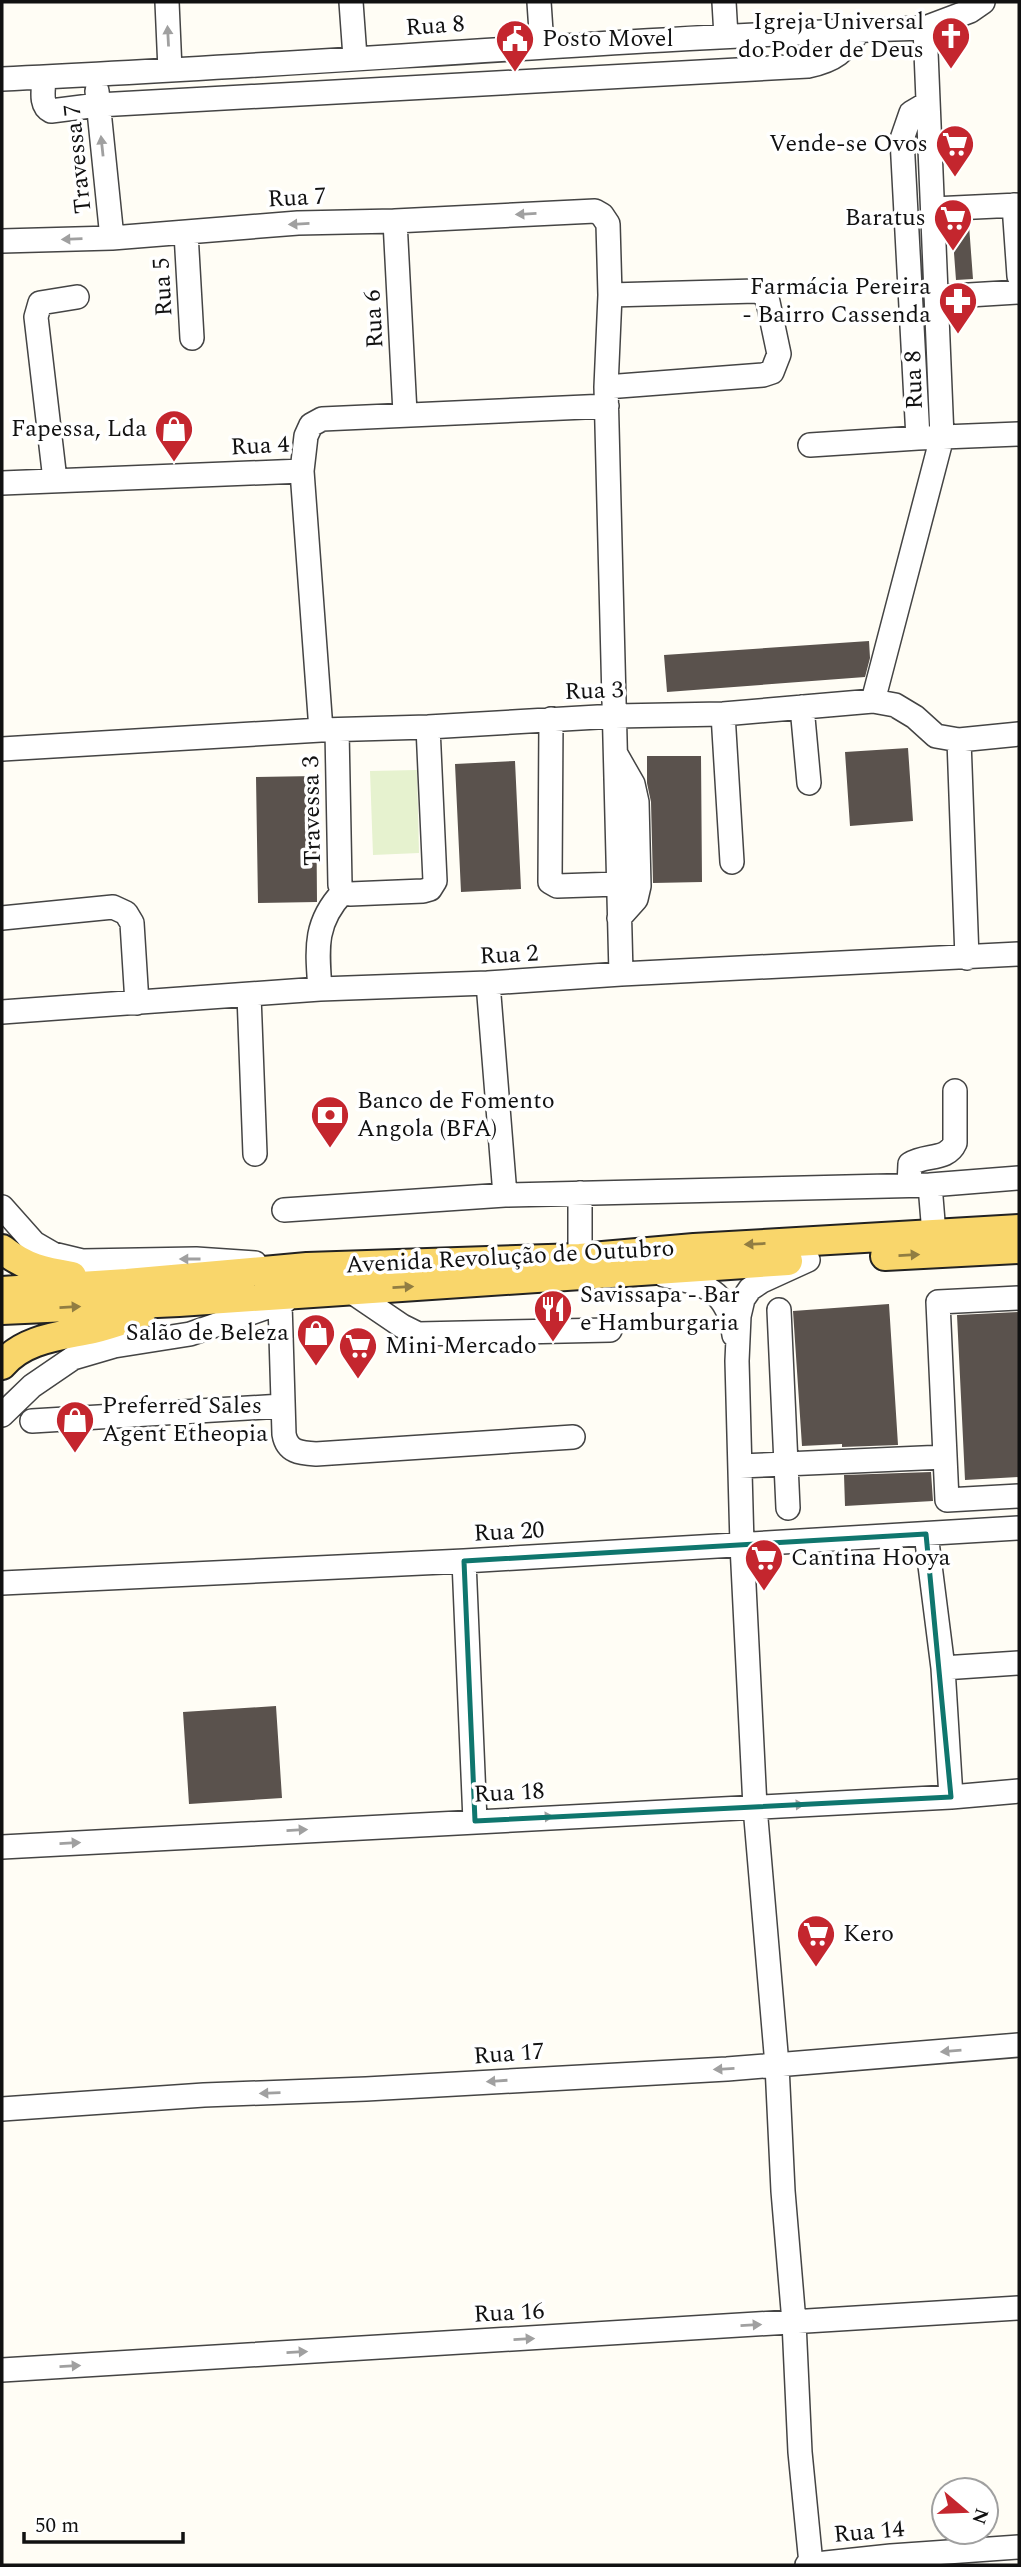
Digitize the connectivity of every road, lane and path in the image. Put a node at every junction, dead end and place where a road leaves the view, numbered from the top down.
1 (167, 2) edge
2 (351, 2) edge
3 (539, 2) edge
4 (724, 2) edge
5 (983, 2) edge
6 (925, 27) junction
7 (860, 30) junction
8 (726, 36) junction
9 (542, 46) junction
10 (355, 57) junction
11 (170, 70) junction
12 (95, 75) junction
13 (44, 77) junction
14 (2, 79) edge
15 (928, 103) junction
16 (98, 105) junction
17 (1017, 205) edge
18 (933, 209) junction
19 (395, 221) junction
20 (186, 233) junction
21 (113, 238) junction
22 (2, 241) edge
23 (1019, 276) edge
24 (1019, 292) edge
25 (610, 295) junction
26 (77, 297) dead end
27 (936, 297) junction
28 (191, 338) dead end
29 (606, 397) junction
30 (405, 414) junction
31 (1019, 435) edge
32 (942, 437) junction
33 (918, 438) junction
34 (810, 445) dead end
35 (302, 471) junction
36 (55, 480) junction
37 (2, 482) edge
38 (873, 701) junction
39 (802, 707) junction
40 (723, 714) junction
41 (615, 716) junction
42 (551, 719) junction
43 (428, 727) junction
44 (329, 730) junction
45 (1019, 734) edge
46 (959, 740) junction
47 (2, 749) edge
48 (615, 754) junction
49 (809, 782) dead end
50 (732, 862) dead end
51 (618, 884) junction
52 (343, 892) junction
53 (2, 918) edge
54 (619, 918) junction
55 (1019, 954) edge
56 (967, 958) junction
57 (621, 974) junction
58 (488, 983) junction
59 (320, 989) junction
60 (249, 995) junction
61 (137, 1003) junction
62 (2, 1012) edge
63 (956, 1091) dead end
64 (255, 1154) dead end
65 (1019, 1178) edge
66 (920, 1185) junction
67 (580, 1193) junction
68 (505, 1195) junction
69 (2, 1207) edge
70 (284, 1210) dead end
71 (1019, 1229) edge
72 (934, 1234) junction
73 (2, 1249) edge
74 (1019, 1249) edge
75 (580, 1258) junction
76 (808, 1260) junction
77 (651, 1272) junction
78 (308, 1280) junction
79 (127, 1283) junction
80 (349, 1290) junction
81 (2, 1291) edge
82 (1019, 1298) edge
83 (179, 1302) junction
84 (280, 1303) junction
85 (2, 1310) edge
86 (779, 1311) dead end
87 (610, 1330) dead end
88 (737, 1362) junction
89 (2, 1365) edge
90 (282, 1406) junction
91 (2, 1415) edge
92 (32, 1421) dead end
93 (573, 1437) dead end
94 (945, 1457) junction
95 (786, 1464) junction
96 (740, 1466) junction
97 (1019, 1496) edge
98 (788, 1508) dead end
99 (1019, 1528) edge
100 (926, 1534) junction
101 (742, 1545) junction
102 (464, 1560) junction
103 (2, 1583) edge
104 (1019, 1663) edge
105 (943, 1668) junction
106 (1019, 1791) edge
107 (951, 1797) junction
108 (755, 1807) junction
109 (475, 1821) junction
110 (2, 1847) edge
111 (1019, 2045) edge
112 (777, 2066) junction
113 (2, 2109) edge
114 (1019, 2308) edge
115 (794, 2322) junction
116 (2, 2370) edge
117 (1019, 2547) edge
118 (809, 2565) edge

11 -> 1 street
2 - 10 street
3 - 9 street
4 - 8 street
5 - 6 street
6 - 7 street, Rua 8
6 - 15 street, Rua 8
7 - 8 street, Rua 8
7 - 16 street
8 - 9 street, Rua 8
9 - 10 street, Rua 8
10 - 11 street, Rua 8
11 - 12 street, Rua 8
12 - 13 street, Rua 8
12 - 16 street, Travessa 7
13 - 14 street, Rua 8
13 - 16 street
15 - 18 street, Rua 8
15 - 33 street
21 -> 16 street, Travessa 7
17 - 18 street
17 - 23 street
18 - 27 street, Rua 8
19 -> 20 street, Rua 7
25 -> 19 street, Rua 7
19 - 30 street, Rua 6
20 - 21 street, Rua 7
20 - 28 street, Rua 5
21 -> 22 street, Rua 7
24 - 27 street
25 - 29 street
25 - 29 street, Rua 4
26 - 36 street
27 - 32 street, Rua 8
29 - 30 street, Rua 4
29 - 41 street
30 - 35 street, Rua 4
31 - 32 street
32 - 33 street
32 - 38 street, Rua 8
33 - 34 street
35 - 36 street, Rua 4
35 - 44 street, Travessa 3
36 - 37 street, Rua 4
38 - 39 street, Rua 3
38 - 46 street, Rua 3
39 - 40 street, Rua 3
39 - 49 street
40 - 41 street, Rua 3
40 - 50 street
41 - 42 street, Rua 3
41 - 48 street
42 - 43 street, Rua 3
42 - 51 street
43 - 44 street, Rua 3
43 - 52 street, Travessa 3
44 - 47 street, Rua 3
44 - 52 street, Travessa 3
45 - 46 street
46 - 56 street
48 - 51 street
48 - 54 street
51 - 54 street
52 - 59 street
53 - 61 street
54 - 57 street
55 - 56 street, Rua 2
56 - 57 street, Rua 2
57 - 58 street, Rua 2
58 - 59 street, Rua 2
58 - 68 street
59 - 60 street, Rua 2
60 - 61 street, Rua 2
60 - 64 street
61 - 62 street, Rua 2
63 - 66 street
65 - 66 street
66 - 67 street
66 - 72 street
67 - 68 street
67 - 75 street
68 - 70 street
78 -> 69 street
71 - 72 main road, Avenida Revolução de Outubro
72 -> 75 main road, Avenida Revolução de Outubro
73 - 79 main road
76 -> 74 main road, Avenida Revolução de Outubro
75 - 78 main road, Avenida Revolução de Outubro
76 - 77 main road, Avenida Revolução de Outubro
76 - 88 street
80 -> 77 main road, Avenida Revolução de Outubro
77 - 88 street
78 - 79 main road, Avenida Revolução de Outubro
78 - 80 main road, Avenida Revolução de Outubro
78 - 83 main road, Avenida Revolução de Outubro
78 - 84 street
79 - 81 main road, Avenida Revolução de Outubro
80 - 87 street
82 - 94 street
85 -> 83 main road, Avenida Revolução de Outubro
83 - 89 main road
84 - 90 street
84 - 91 street
86 - 95 street
88 - 96 street
90 - 92 street
90 - 93 street
94 - 95 street
94 - 97 street
95 - 96 street
95 - 98 street
96 - 101 street
99 - 100 street, Rua 20
100 - 101 street, Rua 20
100 - 105 street
101 - 102 street, Rua 20
101 - 108 street
102 - 103 street, Rua 20
102 - 109 street
104 - 105 street
105 - 107 street
106 - 107 street, Rua 18
108 -> 107 street, Rua 18
109 -> 108 street, Rua 18
108 - 112 street
110 -> 109 street, Rua 18
111 -> 112 street, Rua 17
112 -> 113 street, Rua 17
112 - 115 street
114 - 115 street, Rua 16
116 -> 115 street, Rua 16
115 - 118 street
117 - 118 street, Rua 14

